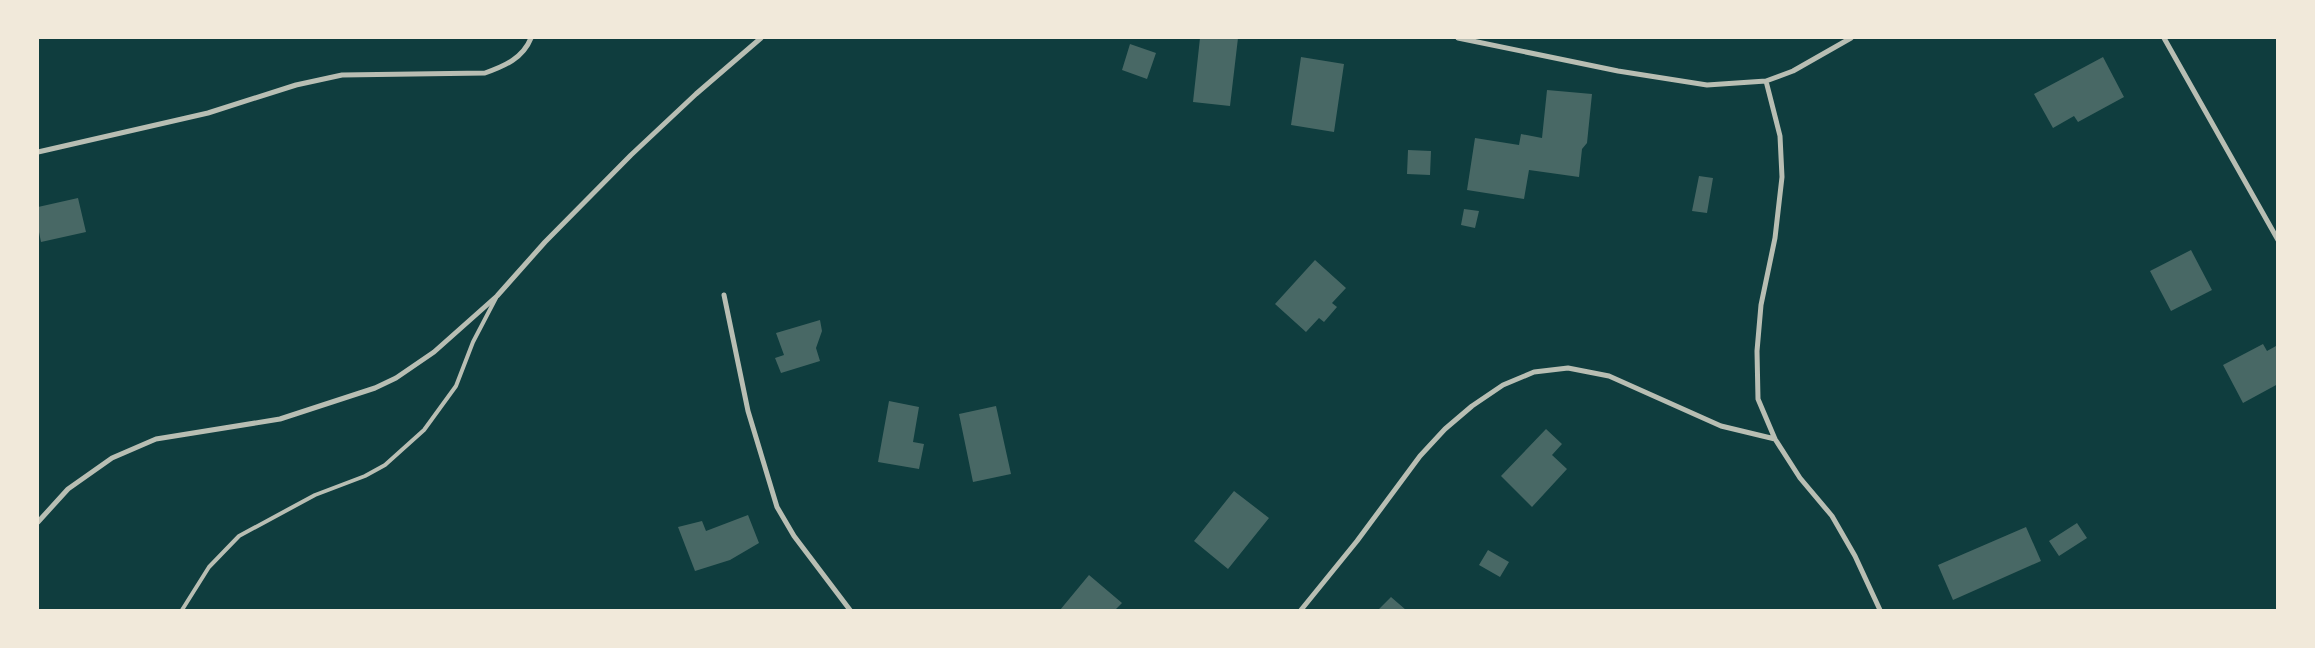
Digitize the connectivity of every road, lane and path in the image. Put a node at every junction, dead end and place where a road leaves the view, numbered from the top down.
1 (531, 38) edge
2 (761, 38) edge
3 (1458, 38) edge
4 (1850, 38) edge
5 (2164, 38) edge
6 (1766, 81) junction
7 (38, 152) edge
8 (2278, 240) edge
9 (497, 296) junction
10 (724, 296) dead end
11 (1775, 439) junction
12 (38, 522) edge
13 (182, 610) edge
14 (850, 610) edge
15 (1301, 610) edge
16 (1880, 610) edge

1 - 7 street
2 - 9 street
3 - 6 street
4 - 6 street
5 - 8 street
6 - 11 street
9 - 12 street
9 - 13 lane
10 - 14 street
11 - 15 street
11 - 16 street

